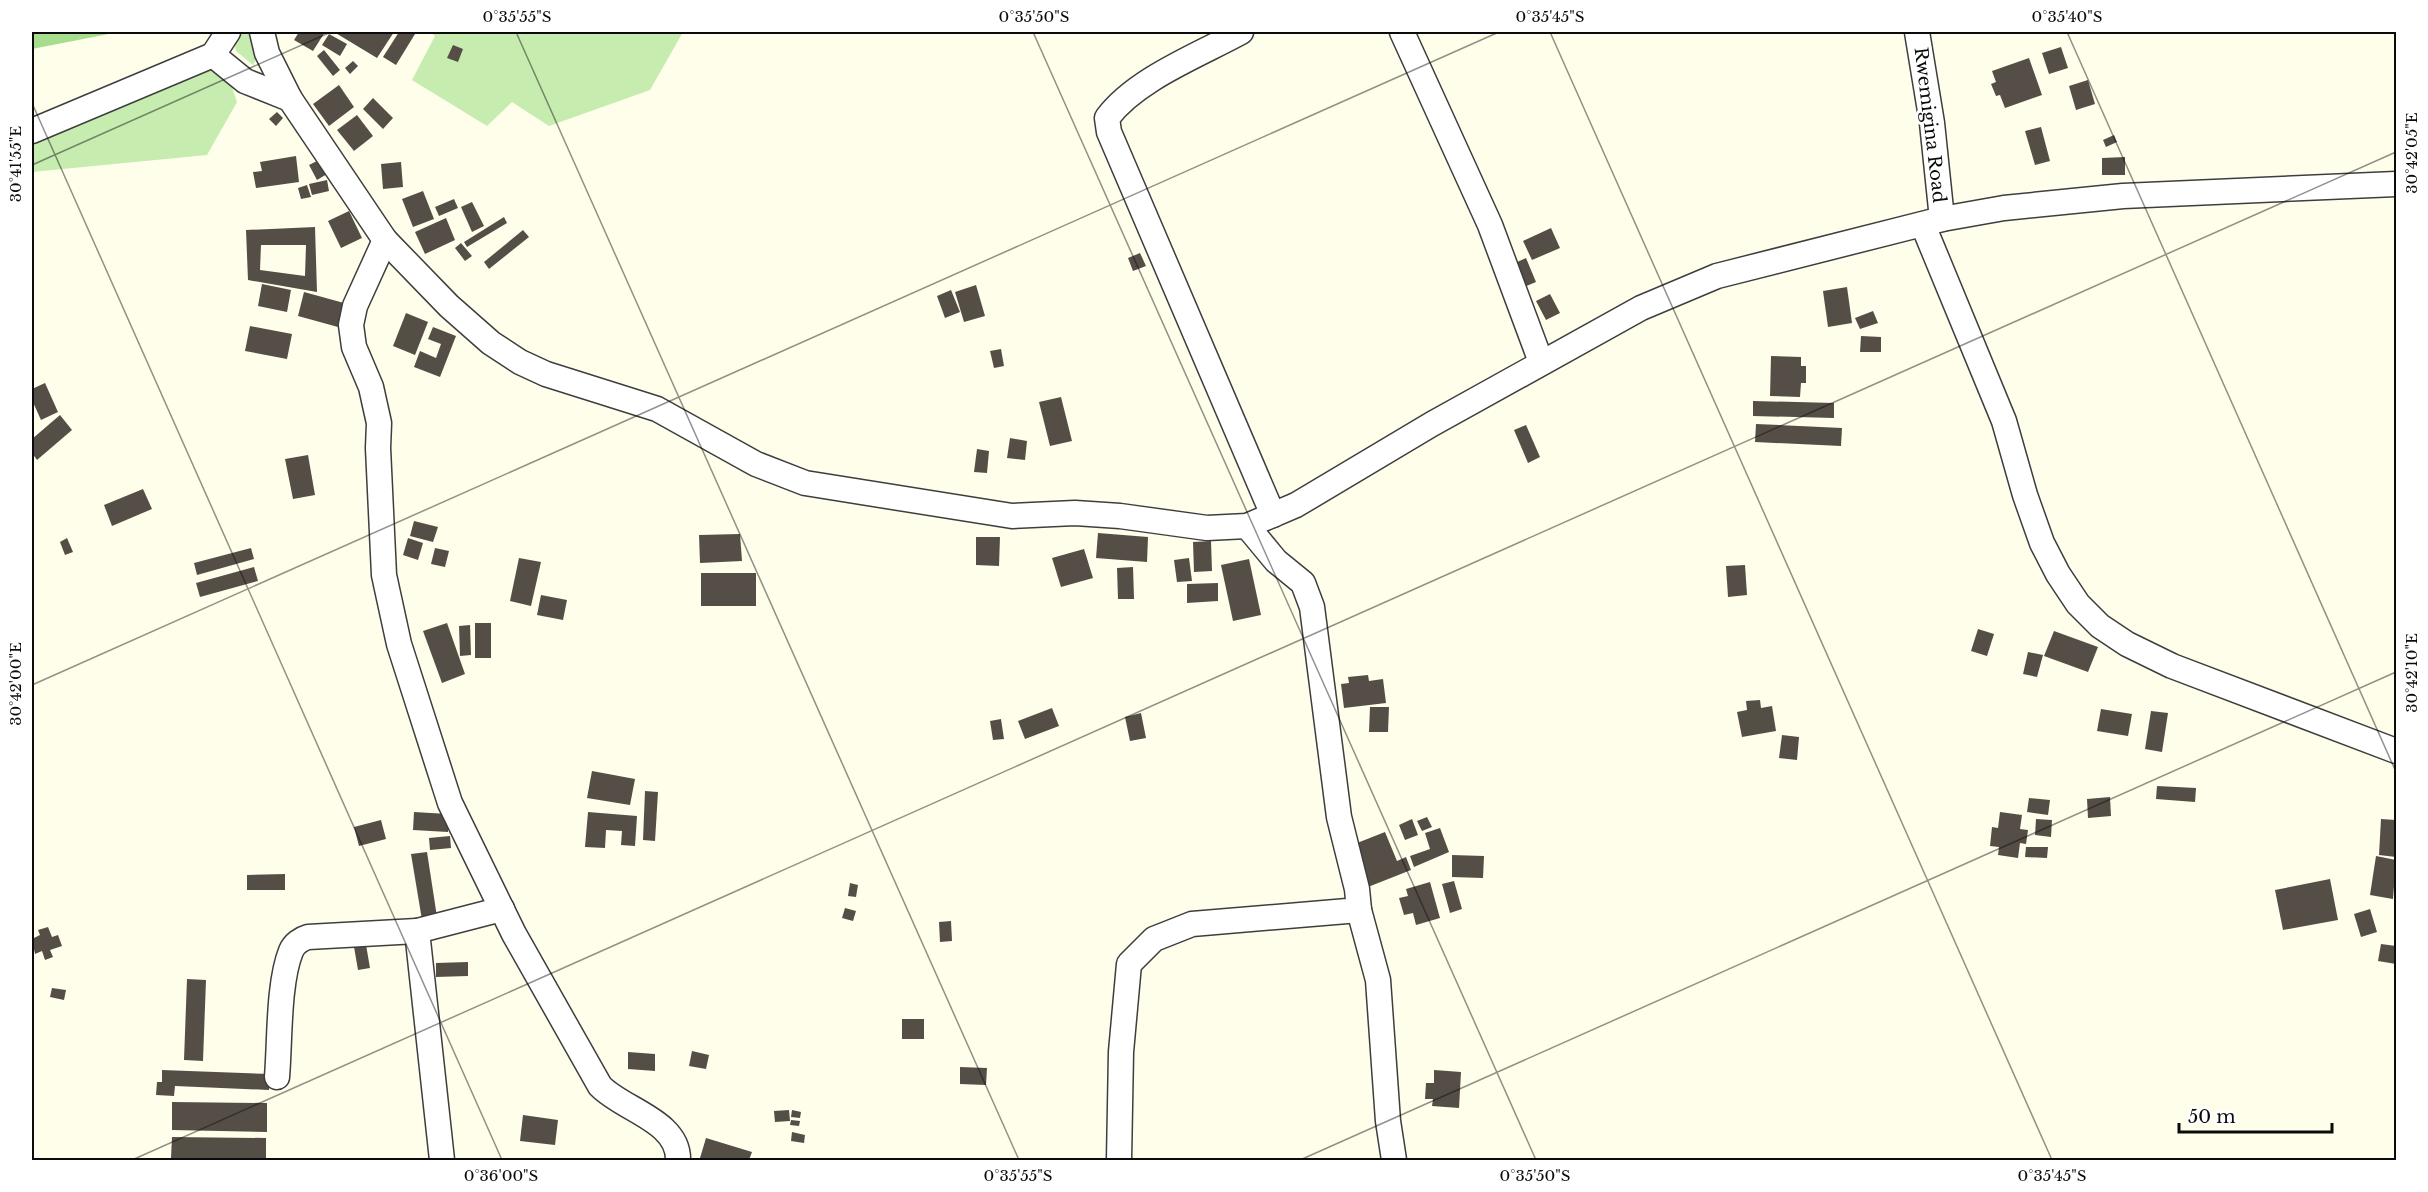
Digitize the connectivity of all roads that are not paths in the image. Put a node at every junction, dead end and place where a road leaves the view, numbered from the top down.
1 (228, 32) edge
2 (262, 32) edge
3 (1241, 32) edge
4 (1402, 32) edge
5 (1917, 32) edge
6 (213, 55) junction
7 (290, 99) junction
8 (32, 131) edge
9 (2397, 184) edge
10 (1932, 222) junction
11 (385, 240) junction
12 (1541, 362) junction
13 (1273, 515) junction
14 (1248, 526) junction
15 (2397, 751) edge
16 (502, 909) junction
17 (1359, 910) junction
18 (417, 932) junction
19 (277, 1077) dead end
20 (442, 1161) edge
21 (678, 1161) edge
22 (1119, 1161) edge
23 (1394, 1161) edge

1 - 6 street
2 - 7 street
3 - 13 street
4 - 12 street
5 - 10 street, Rwemigina Road
6 - 7 street
6 - 8 street
7 - 11 street
9 - 10 street
10 - 12 street
10 - 15 street, Rwemigina Road
11 - 14 street
11 - 16 street
12 - 13 street
13 - 14 street
14 - 17 street
16 - 18 street
16 - 21 street
17 - 22 street
17 - 23 street
18 - 19 street
18 - 20 street

